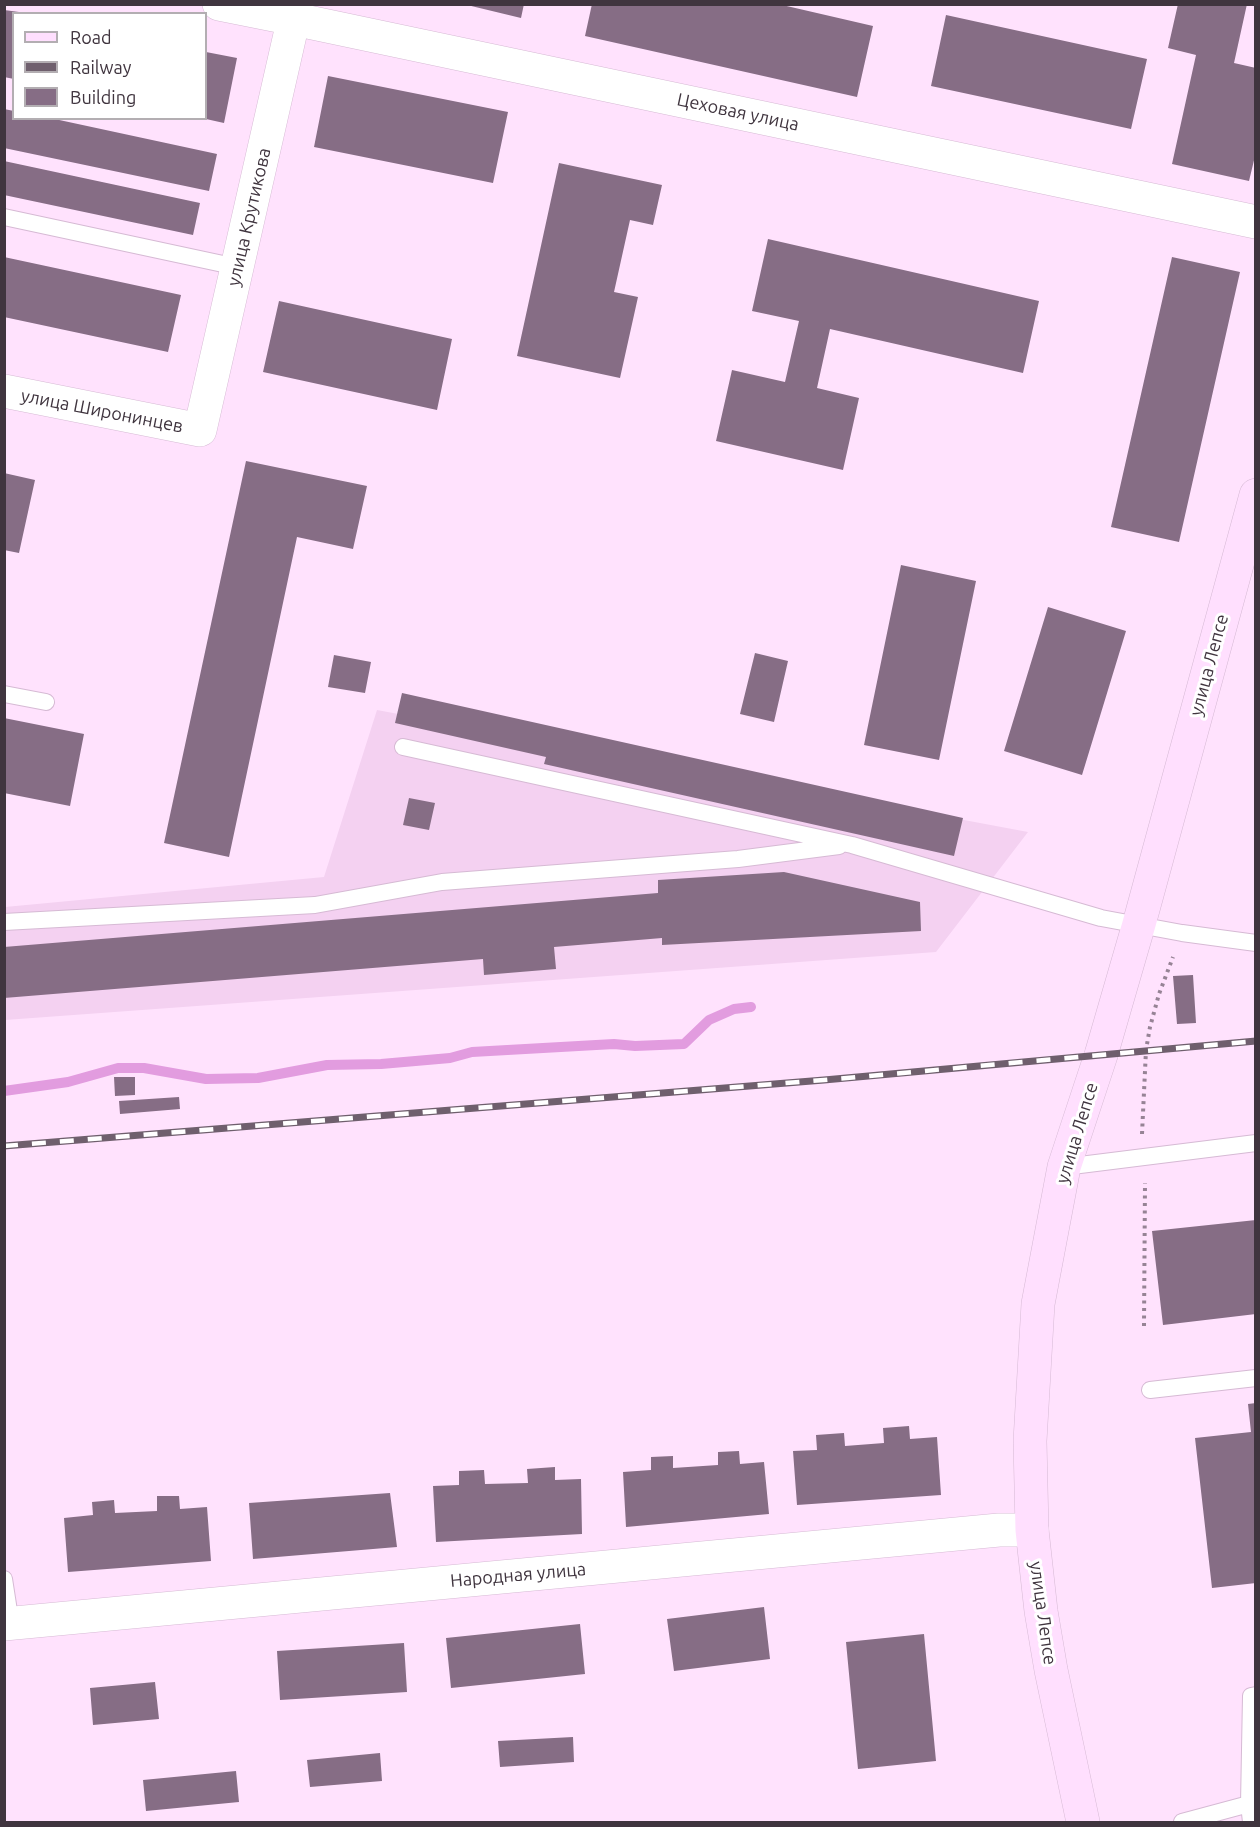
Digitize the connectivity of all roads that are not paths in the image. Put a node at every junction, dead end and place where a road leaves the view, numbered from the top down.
1 (219, 4) edge
2 (295, 12) edge
3 (4, 217) edge
4 (1256, 222) edge
5 (237, 267) junction
6 (4, 391) edge
7 (200, 430) joint
8 (1256, 495) edge
9 (4, 694) edge
10 (46, 702) dead end
11 (404, 747) dead end
12 (852, 845) junction
13 (4, 922) edge
14 (1139, 924) junction
15 (1256, 942) edge
16 (1256, 1143) edge
17 (1064, 1167) junction
18 (1256, 1378) edge
19 (1150, 1390) dead end
20 (1032, 1530) junction
21 (4, 1579) edge
22 (8, 1624) edge
23 (1256, 1695) edge
24 (1252, 1811) edge
25 (1083, 1822) edge
26 (1182, 1822) edge
27 (1251, 1822) edge

1 - 2 street, Цеховая улица
2 - 4 street, Цеховая улица
2 - 5 street, улица Крутикова
3 - 5 lane
5 - 7 street, улица Крутикова
6 - 7 street, улица Широнинцев
8 - 14 main road, улица Лепсе
9 - 10 lane
11 - 12 lane
12 - 13 lane
12 - 14 lane
14 - 15 lane
14 - 17 main road, улица Лепсе
16 - 17 lane
17 - 20 main road, улица Лепсе
18 - 19 lane
20 - 22 street, Народная улица
20 - 25 main road, улица Лепсе
21 - 22 lane
23 - 24 lane
24 - 26 lane
24 - 27 lane

